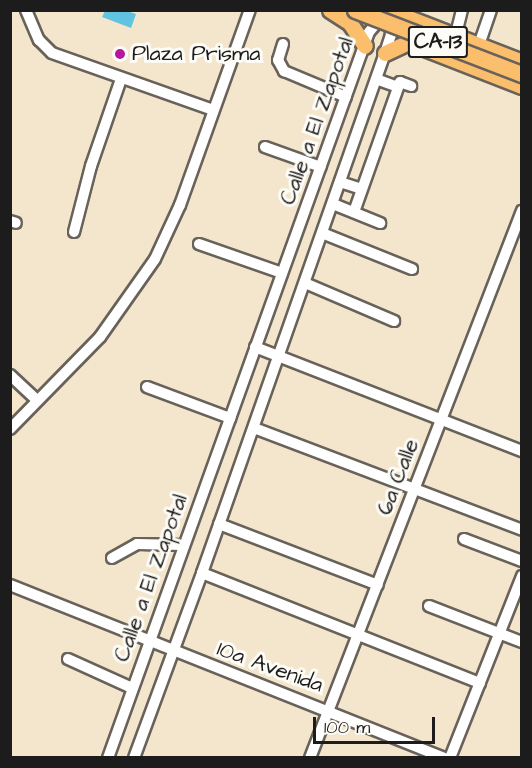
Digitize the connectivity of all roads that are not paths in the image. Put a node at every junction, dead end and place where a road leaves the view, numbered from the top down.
1 (26, 10) edge
2 (250, 10) edge
3 (330, 10) edge
4 (369, 10) edge
5 (462, 10) edge
6 (491, 10) edge
7 (388, 11) edge
8 (409, 13) edge
9 (353, 17) edge
10 (457, 30) junction
11 (481, 39) junction
12 (410, 42) junction
13 (283, 44) dead end
14 (364, 46) junction
15 (385, 53) junction
16 (522, 56) edge
17 (522, 62) edge
18 (522, 74) edge
19 (121, 79) junction
20 (376, 79) junction
21 (411, 86) dead end
22 (522, 86) edge
23 (398, 87) junction
24 (346, 97) junction
25 (213, 110) junction
26 (265, 147) dead end
27 (321, 167) junction
28 (340, 182) junction
29 (361, 189) junction
30 (333, 204) junction
31 (522, 211) edge
32 (354, 212) junction
33 (380, 223) dead end
34 (74, 232) dead end
35 (322, 234) junction
36 (199, 244) dead end
37 (412, 268) dead end
38 (282, 273) junction
39 (305, 282) junction
40 (394, 321) dead end
41 (255, 347) junction
42 (279, 357) junction
43 (10, 375) edge
44 (147, 387) dead end
45 (37, 400) junction
46 (230, 418) junction
47 (441, 420) junction
48 (254, 428) junction
49 (10, 429) edge
50 (522, 451) edge
51 (414, 489) junction
52 (219, 524) junction
53 (522, 530) edge
54 (464, 539) dead end
55 (183, 545) junction
56 (112, 558) dead end
57 (522, 561) edge
58 (202, 573) junction
59 (522, 576) edge
60 (10, 585) edge
61 (378, 585) junction
62 (429, 606) dead end
63 (499, 633) junction
64 (359, 634) junction
65 (149, 641) junction
66 (522, 642) edge
67 (174, 652) junction
68 (68, 659) dead end
69 (480, 683) junction
70 (132, 688) junction
71 (330, 710) junction
72 (108, 758) edge
73 (134, 758) edge
74 (310, 758) edge
75 (445, 758) edge
76 (450, 758) edge

1 - 19 street
2 - 25 street
3 - 9 highway
4 - 9 highway
5 - 10 street
6 - 11 street
7 - 8 highway
7 - 14 street, Calle a El Zapotal
7 - 15 street, Calle a El Zapotal
8 - 10 highway, CA-13
8 - 12 highway
8 - 17 highway
9 - 14 highway
9 - 18 highway, CA-13, bridge
10 - 11 highway, CA-13
11 - 16 highway, CA-13
12 - 15 highway
12 - 22 highway
13 - 24 street
14 - 24 street, Calle a El Zapotal
15 - 20 street, Calle a El Zapotal
19 - 25 street
19 - 34 street
20 - 23 street
20 - 28 street, Calle a El Zapotal
21 - 23 street
23 - 29 street
24 - 27 street, Calle a El Zapotal
25 - 45 street
26 - 27 street
27 - 38 street, Calle a El Zapotal
28 - 29 street
28 - 30 street, Calle a El Zapotal
29 - 32 street
30 - 32 street
30 - 35 street, Calle a El Zapotal
31 - 47 street, 6a Calle
32 - 33 street
35 - 37 street
35 - 39 street, Calle a El Zapotal
36 - 38 street
38 - 41 street, Calle a El Zapotal
39 - 40 street
39 - 42 street, Calle a El Zapotal
41 - 42 street
41 - 46 street, Calle a El Zapotal
42 - 47 street
42 - 48 street, Calle a El Zapotal
43 - 45 street
44 - 46 street
45 - 49 street
46 - 55 street, Calle a El Zapotal
47 - 50 street
47 - 51 street, 6a Calle
48 - 51 street
48 - 52 street, Calle a El Zapotal
51 - 53 street
51 - 61 street, 6a Calle
52 - 58 street, Calle a El Zapotal
52 - 61 street
54 - 57 street
55 - 56 street
55 - 65 street, Calle a El Zapotal
58 - 64 street
58 - 67 street, Calle a El Zapotal
59 - 63 street
60 - 65 street, 10a Avenida
61 - 64 street, 6a Calle
62 - 63 street
63 - 66 street
63 - 69 street
64 - 69 street
64 - 71 street, 6a Calle
65 - 67 street, 10a Avenida
65 - 70 street, Calle a El Zapotal
67 - 71 street, 10a Avenida
67 - 73 street, Calle a El Zapotal
68 - 70 street
69 - 76 street
70 - 72 street, Calle a El Zapotal
71 - 74 street, 6a Calle
71 - 75 street, 10a Avenida

